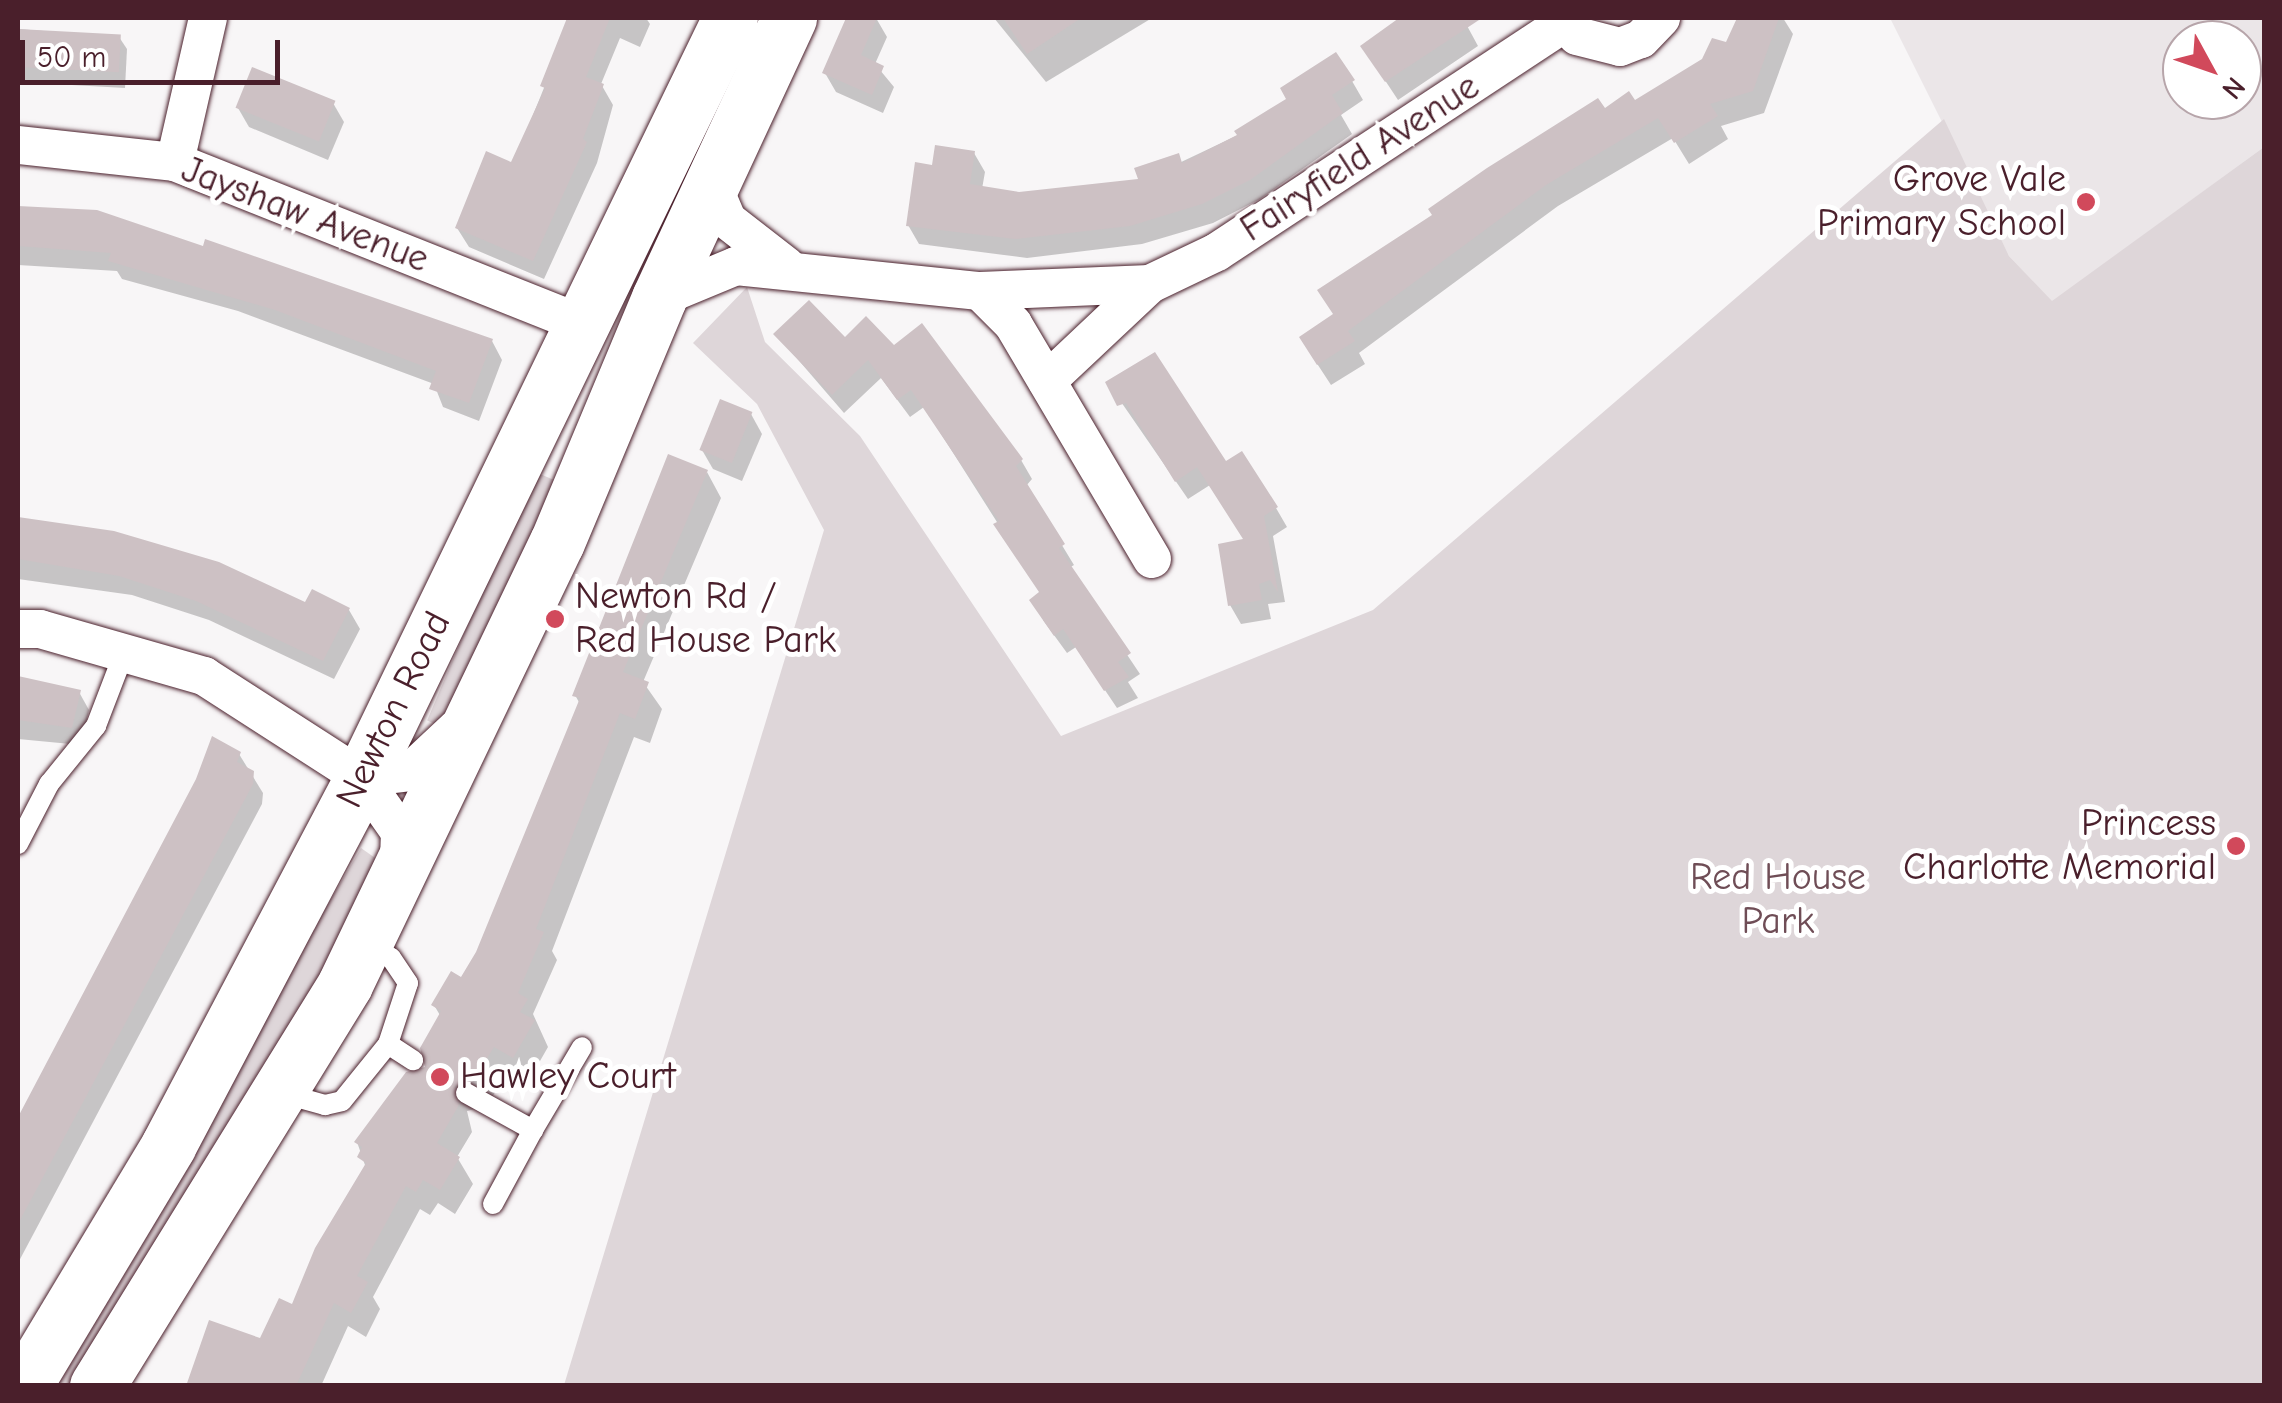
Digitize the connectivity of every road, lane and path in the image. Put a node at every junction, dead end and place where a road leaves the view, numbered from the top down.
1 (208, 18) edge
2 (730, 18) edge
3 (789, 18) edge
4 (1662, 18) edge
5 (1563, 20) edge
6 (18, 146) edge
7 (175, 162) junction
8 (712, 184) junction
9 (786, 266) junction
10 (1150, 284) junction
11 (980, 291) junction
12 (659, 298) junction
13 (582, 324) junction
14 (1047, 381) junction
15 (1152, 559) dead end
16 (18, 629) edge
17 (124, 653) junction
18 (488, 692) junction
19 (362, 778) junction
20 (18, 844) edge
21 (399, 877) junction
22 (366, 942) junction
23 (388, 1044) junction
24 (582, 1048) dead end
25 (413, 1060) dead end
26 (281, 1092) junction
27 (466, 1093) dead end
28 (534, 1130) junction
29 (493, 1204) dead end
30 (24, 1386) edge
31 (97, 1386) edge

1 - 7 street
2 - 13 highway, Newton Road
3 - 8 highway, Newton Road
4 - 5 street, Fairyfield Avenue
5 - 10 street, Fairyfield Avenue
6 - 7 street, Jayshaw Avenue
7 - 13 street, Jayshaw Avenue
8 - 9 street
8 - 12 highway, Newton Road
9 - 11 street, Fairyfield Avenue
9 - 12 street, Fairyfield Avenue
10 - 11 street, Fairyfield Avenue
10 - 14 street, Fairyfield Avenue
11 - 14 street
12 - 18 highway, Newton Road
13 - 19 highway, Newton Road
14 - 15 street
16 - 17 street
17 - 19 street
17 - 20 lane
18 - 19 street
18 - 21 highway, Newton Road
19 - 21 street
19 - 30 highway, Newton Road
21 - 22 highway, Newton Road
22 - 23 lane
22 - 26 highway, Newton Road
23 - 25 lane
23 - 26 lane
24 - 28 lane
26 - 31 highway, Newton Road
27 - 28 lane
28 - 29 lane

